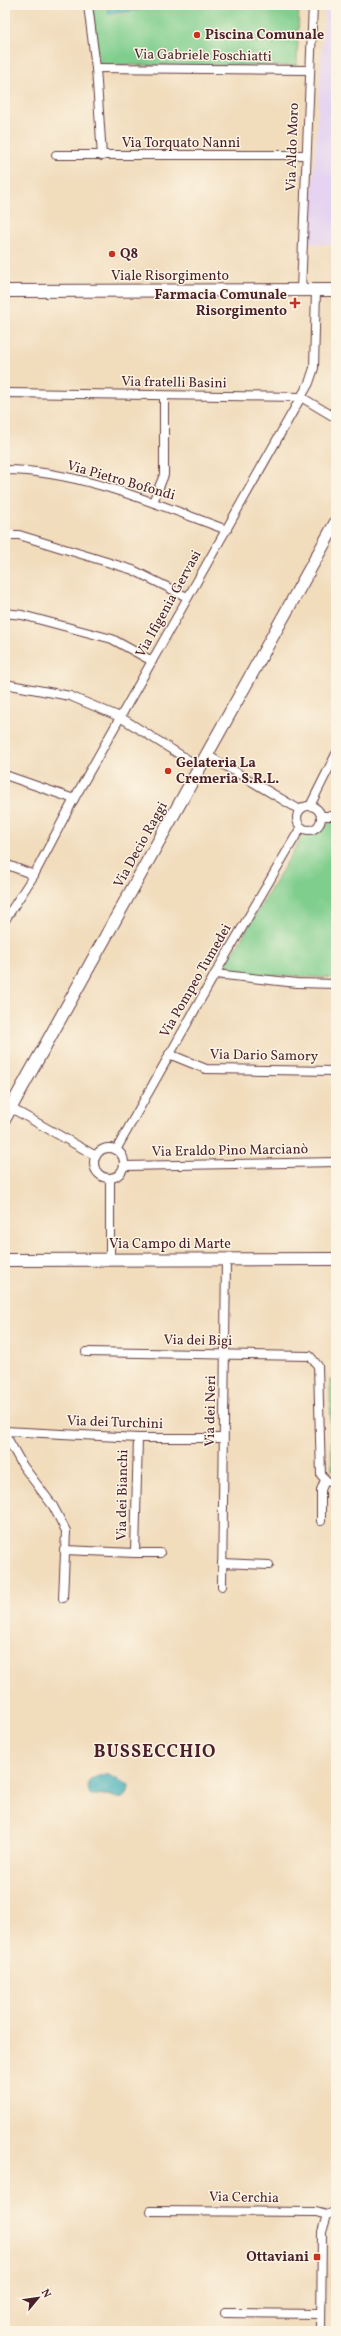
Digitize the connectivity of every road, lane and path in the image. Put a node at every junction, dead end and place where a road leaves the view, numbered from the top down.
1 (88, 5) edge
2 (313, 5) edge
3 (96, 68) junction
4 (309, 70) junction
5 (56, 155) dead end
6 (306, 155) junction
7 (102, 156) junction
8 (301, 290) junction
9 (316, 290) junction
10 (336, 290) edge
11 (5, 291) edge
12 (5, 393) edge
13 (164, 396) junction
14 (301, 397) junction
15 (336, 418) edge
16 (5, 470) edge
17 (153, 502) junction
18 (336, 522) edge
19 (227, 530) junction
20 (5, 535) edge
21 (187, 597) junction
22 (5, 613) edge
23 (152, 661) junction
24 (5, 684) edge
25 (120, 717) junction
26 (336, 754) edge
27 (207, 755) junction
28 (201, 768) junction
29 (5, 775) edge
30 (74, 799) junction
31 (310, 806) junction
32 (300, 810) junction
33 (321, 816) junction
34 (336, 816) edge
35 (301, 827) junction
36 (5, 864) edge
37 (34, 875) junction
38 (5, 920) edge
39 (215, 974) junction
40 (336, 984) edge
41 (169, 1054) junction
42 (336, 1071) edge
43 (8, 1113) edge
44 (116, 1150) junction
45 (96, 1156) junction
46 (336, 1162) edge
47 (124, 1166) junction
48 (110, 1178) junction
49 (110, 1259) junction
50 (226, 1259) junction
51 (336, 1259) edge
52 (5, 1260) edge
53 (86, 1352) dead end
54 (224, 1355) junction
55 (5, 1432) edge
56 (138, 1438) junction
57 (223, 1438) junction
58 (325, 1480) junction
59 (336, 1484) edge
60 (321, 1521) dead end
61 (64, 1550) junction
62 (135, 1554) junction
63 (160, 1554) dead end
64 (222, 1564) junction
65 (269, 1565) dead end
66 (222, 1586) dead end
67 (63, 1598) dead end
68 (151, 2210) dead end
69 (336, 2211) edge
70 (327, 2215) junction
71 (225, 2313) dead end
72 (321, 2314) junction
73 (321, 2331) edge

1 - 3 street
2 - 4 street, Via Aldo Moro
3 - 4 street, Via Gabriele Foschiatti
3 - 7 street
4 - 6 street, Via Aldo Moro
5 - 7 street, Via Torquato Nanni
6 - 7 street, Via Torquato Nanni
6 - 8 street, Via Aldo Moro
8 - 9 main road, Viale Risorgimento
8 - 11 main road, Viale Risorgimento
9 - 10 main road, Viale Risorgimento
9 - 14 street, Via Ifigenia Gervasi
12 - 13 street, Via fratelli Basini
13 - 14 street, Via fratelli Basini
13 - 17 street
14 - 15 street
14 - 19 street, Via Ifigenia Gervasi
16 - 17 street, Via Pietro Bofondi
17 - 19 street, Via Pietro Bofondi
18 - 27 main road, Via Decio Raggi
19 - 21 street, Via Ifigenia Gervasi
20 - 21 street
21 - 23 street, Via Ifigenia Gervasi
22 - 23 street
23 - 25 street, Via Ifigenia Gervasi
24 - 25 street
25 - 28 street
25 - 30 street, Via Ifigenia Gervasi
26 - 31 street
27 - 28 main road, Via Decio Raggi
27 - 32 street
28 - 43 main road, Via Decio Raggi
29 - 30 street
30 - 37 street, Via Ifigenia Gervasi
31 - 32 street
31 - 33 street
32 - 35 street
33 - 34 street
33 - 35 street
35 - 39 street, Via Pompeo Tumedei
36 - 37 street
37 - 38 street, Via Ifigenia Gervasi
39 - 40 street
39 - 41 street, Via Pompeo Tumedei
41 - 42 street, Via Dario Samory
41 - 44 street, Via Pompeo Tumedei
43 - 45 street
44 - 45 street
44 - 47 street
45 - 48 street
46 - 47 street, Via Eraldo Pino Marcianò
47 - 48 street
48 - 49 street
49 - 50 main road, Via Campo di Marte
49 - 52 main road, Via Campo di Marte
50 - 51 main road, Via Campo di Marte
50 - 54 street, Via dei Neri
53 - 54 street, Via dei Bigi
54 - 57 street, Via dei Neri
54 - 58 street, Via dei Bigi
55 - 56 street, Via dei Turchini
55 - 61 street
56 - 57 street, Via dei Turchini
56 - 62 street, Via dei Bianchi
57 - 64 street, Via dei Neri
58 - 59 street
58 - 60 street
61 - 62 street, Via dei Bianchi
61 - 67 street
62 - 63 street, Via dei Bianchi
64 - 65 street
64 - 66 street, Via dei Neri
68 - 70 street, Via Cerchia
69 - 70 street
70 - 72 street
71 - 72 street
72 - 73 street

